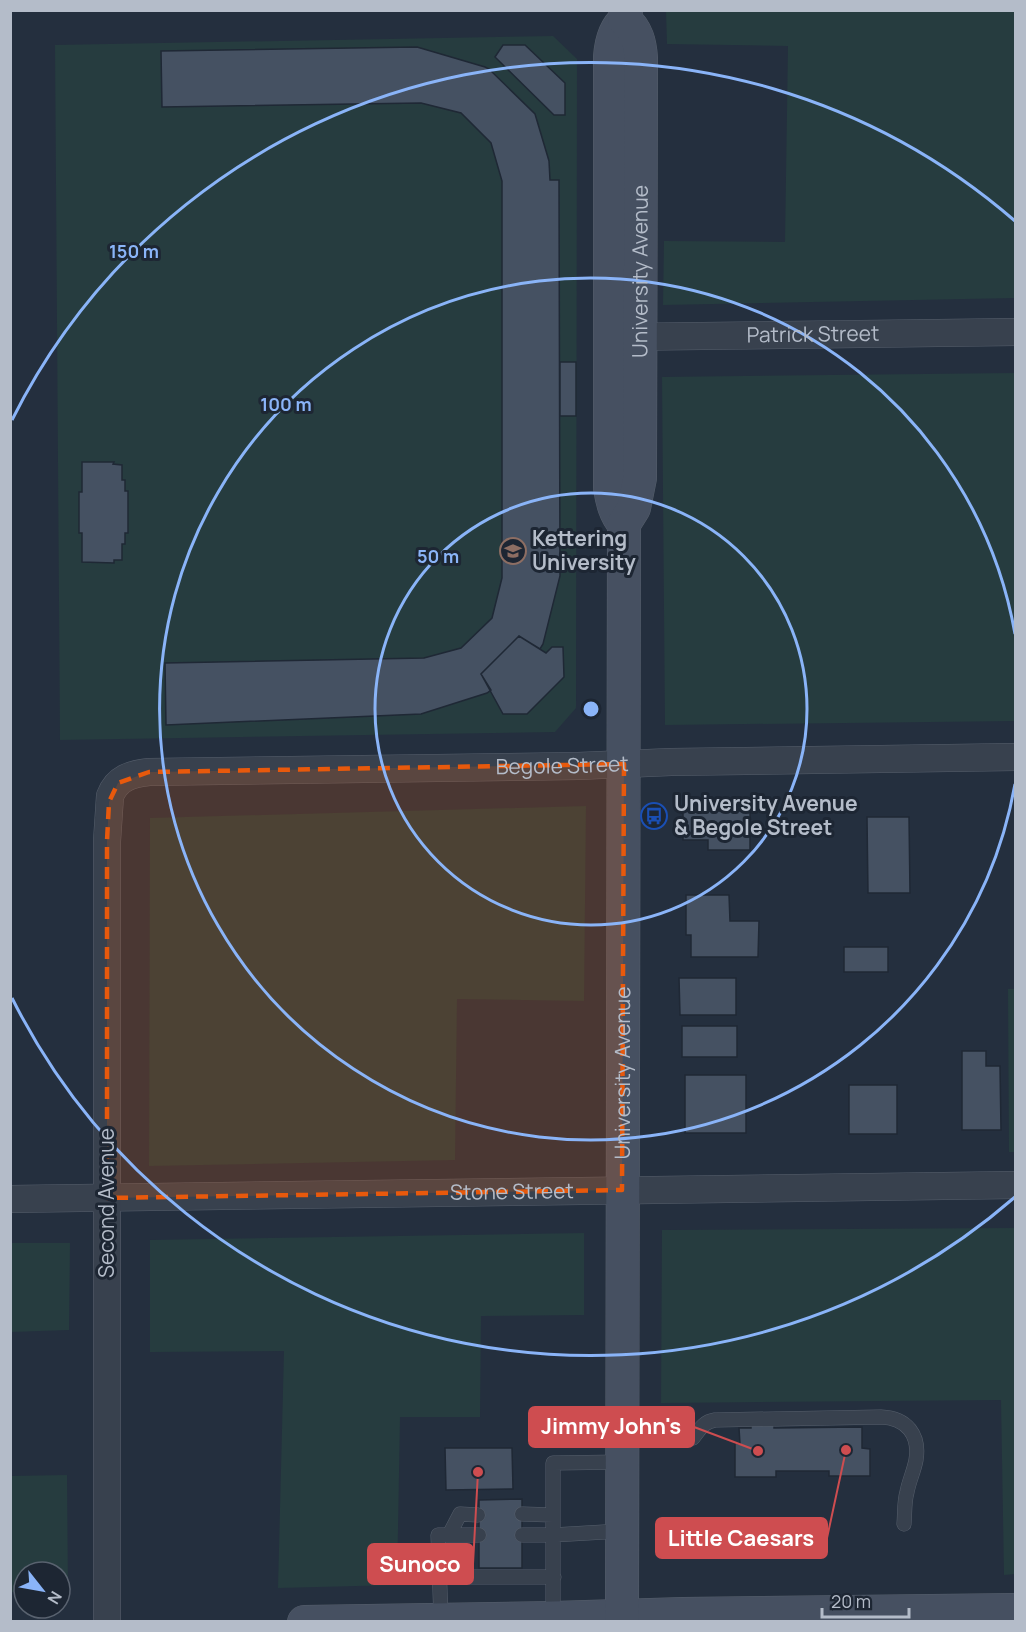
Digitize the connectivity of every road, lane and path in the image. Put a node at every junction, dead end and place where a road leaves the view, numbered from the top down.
1 (626, 15) edge
2 (1016, 332) edge
3 (625, 338) junction
4 (1016, 757) edge
5 (624, 764) junction
6 (115, 787) joint
7 (1016, 1185) edge
8 (622, 1190) junction
9 (107, 1198) junction
10 (10, 1199) edge
11 (693, 1438) dead end
12 (622, 1462) junction
13 (522, 1514) dead end
14 (478, 1515) dead end
15 (553, 1515) junction
16 (904, 1524) dead end
17 (621, 1531) junction
18 (449, 1535) junction
19 (479, 1535) dead end
20 (522, 1535) dead end
21 (553, 1535) junction
22 (439, 1577) junction
23 (554, 1577) junction
24 (1016, 1610) edge
25 (861, 1617) edge
26 (553, 1618) junction
27 (441, 1619) junction
28 (622, 1619) edge
29 (107, 1622) edge
30 (304, 1622) edge

1 - 3 street, University Avenue
2 - 3 street, Patrick Street
3 - 5 street, University Avenue
4 - 5 street, Begole Street
5 - 6 street, Begole Street
5 - 8 street, University Avenue
6 - 9 street, Second Avenue
7 - 8 street, Stone Street
8 - 9 street, Stone Street
8 - 12 street, University Avenue
9 - 10 street, Stone Street
9 - 29 street, Second Avenue
11 - 16 lane
12 - 15 lane
12 - 17 street, University Avenue
13 - 15 lane
14 - 18 lane
15 - 21 lane
17 - 21 lane
17 - 28 street, University Avenue
18 - 19 lane
18 - 22 lane
20 - 21 lane
21 - 23 lane
22 - 23 lane
22 - 27 lane
23 - 26 lane
24 - 25 street
25 - 28 street
26 - 27 street
26 - 28 street
27 - 30 street

